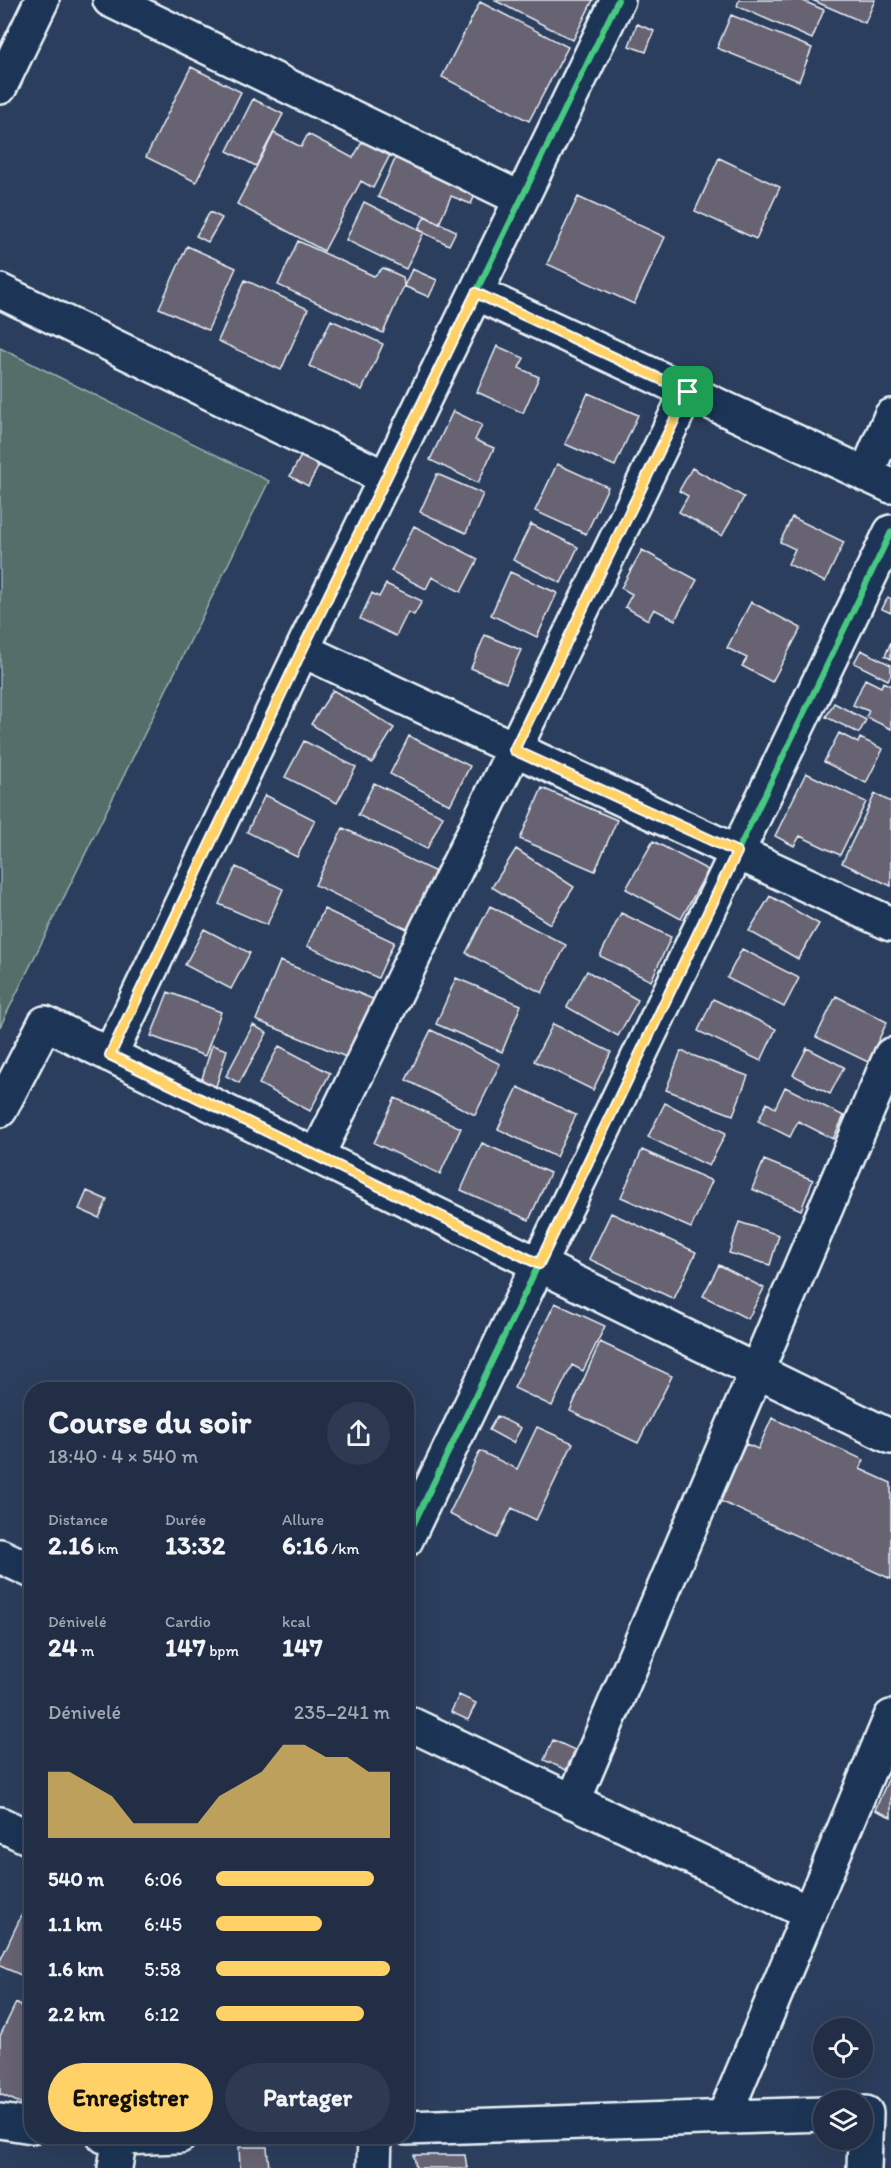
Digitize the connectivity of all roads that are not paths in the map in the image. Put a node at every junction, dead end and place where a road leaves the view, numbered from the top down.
1 (42, 0) edge
2 (111, 0) edge
3 (618, 0) edge
4 (0, 87) edge
5 (521, 199) junction
6 (0, 291) edge
7 (476, 293) junction
8 (688, 392) junction
9 (891, 416) edge
10 (386, 478) junction
11 (879, 480) edge
12 (891, 532) edge
13 (302, 650) junction
14 (514, 750) junction
15 (737, 852) junction
16 (891, 924) edge
17 (110, 1055) junction
18 (891, 1056) edge
19 (0, 1110) edge
20 (317, 1156) junction
21 (539, 1264) junction
22 (756, 1371) junction
23 (891, 1437) edge
24 (414, 1523) edge
25 (0, 1556) edge
26 (24, 1567) edge
27 (891, 1717) edge
28 (414, 1726) edge
29 (573, 1802) junction
30 (0, 1824) edge
31 (24, 1835) edge
32 (809, 1914) junction
33 (813, 2114) edge
34 (724, 2117) junction
35 (0, 2121) edge
36 (24, 2125) edge
37 (414, 2128) edge
38 (375, 2144) edge
39 (867, 2150) edge
40 (374, 2168) edge
41 (864, 2168) edge

1 - 4 street
2 - 5 street
3 - 5 street
5 - 7 street
6 - 10 street
7 - 8 street
7 - 10 street
8 - 11 street
8 - 14 street
9 - 11 street
10 - 13 street
12 - 15 street
13 - 14 street
13 - 17 street
14 - 15 street
14 - 20 street
15 - 16 street
15 - 21 street
17 - 19 street
17 - 20 street
18 - 22 street
20 - 21 street
21 - 22 street
21 - 24 street
22 - 23 street
22 - 29 street
25 - 26 street
27 - 32 street
28 - 29 street
29 - 32 street
30 - 31 street
32 - 34 street
33 - 34 street
34 - 37 street
35 - 36 street
38 - 40 street
39 - 41 street

